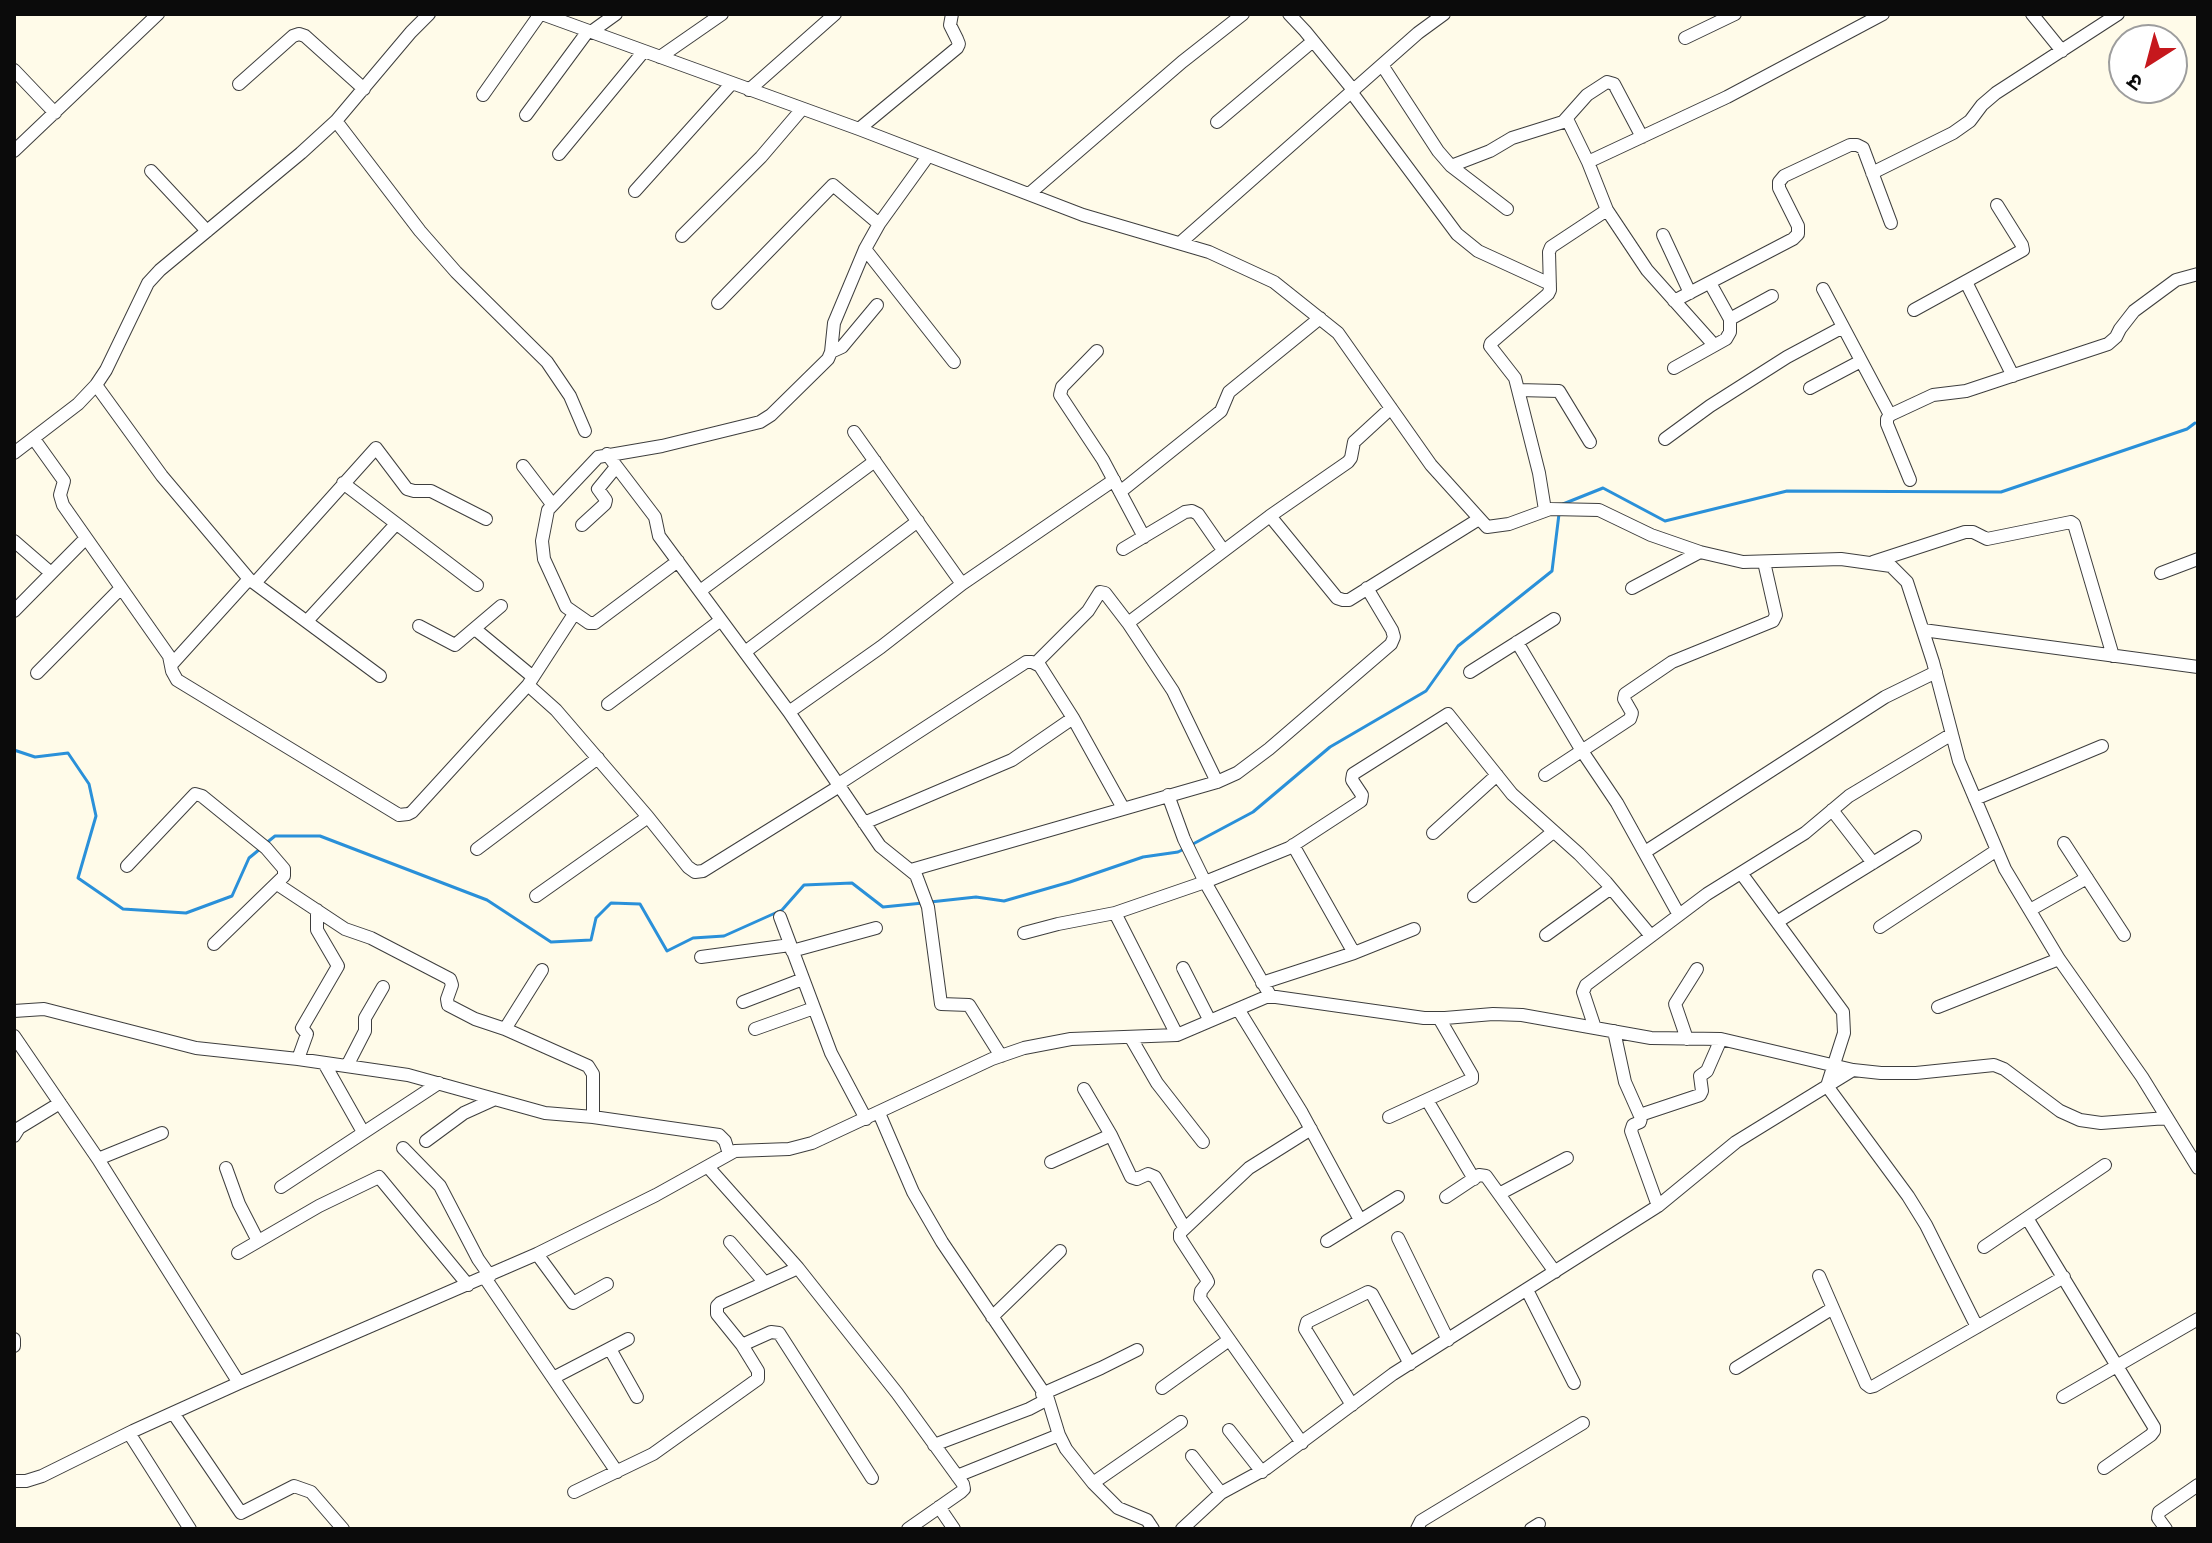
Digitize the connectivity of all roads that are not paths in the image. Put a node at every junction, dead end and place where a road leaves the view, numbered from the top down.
1 (158, 14) edge
2 (429, 14) edge
3 (541, 14) edge
4 (616, 14) edge
5 (722, 14) edge
6 (835, 14) edge
7 (939, 14) edge
8 (1243, 14) edge
9 (1289, 14) edge
10 (1444, 14) edge
11 (1735, 14) edge
12 (1883, 14) edge
13 (2032, 14) edge
14 (2118, 14) edge
15 (951, 19) edge
16 (589, 31) junction
17 (1685, 38) dead end
18 (1313, 41) junction
19 (644, 51) junction
20 (2062, 51) junction
21 (660, 57) junction
22 (1382, 65) junction
23 (14, 70) edge
24 (732, 83) junction
25 (239, 84) dead end
26 (364, 89) junction
27 (749, 90) junction
28 (1353, 92) junction
29 (483, 95) dead end
30 (802, 109) junction
31 (55, 113) junction
32 (526, 115) dead end
33 (1567, 119) junction
34 (336, 121) junction
35 (1217, 122) dead end
36 (859, 129) junction
37 (1642, 137) junction
38 (14, 151) edge
39 (559, 154) dead end
40 (928, 156) junction
41 (1588, 162) junction
42 (1451, 166) junction
43 (151, 171) dead end
44 (1872, 173) junction
45 (635, 191) dead end
46 (1029, 194) junction
47 (1997, 205) dead end
48 (1507, 209) dead end
49 (1607, 210) junction
50 (1891, 223) dead end
51 (879, 224) junction
52 (207, 231) junction
53 (1663, 235) dead end
54 (682, 236) dead end
55 (1180, 243) junction
56 (865, 249) junction
57 (2198, 274) edge
58 (1966, 282) junction
59 (1710, 283) junction
60 (1550, 284) junction
61 (1823, 289) dead end
62 (1690, 293) junction
63 (1772, 296) dead end
64 (1674, 301) junction
65 (718, 303) dead end
66 (877, 305) dead end
67 (1914, 310) dead end
68 (1320, 318) junction
69 (1730, 319) junction
70 (1843, 327) junction
71 (1714, 345) junction
72 (1097, 351) dead end
73 (831, 352) junction
74 (1861, 361) junction
75 (954, 362) dead end
76 (1674, 368) dead end
77 (2013, 376) junction
78 (96, 385) junction
79 (1810, 388) dead end
80 (1518, 390) junction
81 (1391, 408) junction
82 (1890, 415) junction
83 (585, 431) dead end
84 (854, 432) dead end
85 (34, 439) junction
86 (1665, 439) dead end
87 (1590, 442) dead end
88 (14, 453) edge
89 (607, 454) junction
90 (875, 461) junction
91 (523, 466) dead end
92 (616, 467) junction
93 (1114, 480) junction
94 (1910, 480) dead end
95 (343, 483) junction
96 (1120, 492) junction
97 (552, 504) junction
98 (1548, 510) junction
99 (1270, 516) junction
100 (486, 519) dead end
101 (1479, 519) junction
102 (918, 521) junction
103 (396, 524) junction
104 (582, 525) dead end
105 (1144, 537) junction
106 (86, 538) junction
107 (14, 541) edge
108 (1123, 549) dead end
109 (1223, 550) junction
110 (1700, 552) junction
111 (2198, 559) edge
112 (678, 561) junction
113 (1764, 562) junction
114 (1870, 563) junction
115 (51, 573) junction
116 (2161, 573) dead end
117 (252, 581) junction
118 (962, 584) junction
119 (477, 585) dead end
120 (121, 588) junction
121 (1367, 588) junction
122 (1632, 588) dead end
123 (700, 591) junction
124 (501, 606) dead end
125 (14, 611) edge
126 (574, 614) junction
127 (1554, 619) dead end
128 (721, 620) junction
129 (307, 621) junction
130 (1128, 623) junction
131 (419, 626) dead end
132 (475, 629) junction
133 (1923, 630) junction
134 (1517, 642) junction
135 (745, 652) junction
136 (2113, 656) junction
137 (1036, 663) junction
138 (172, 664) junction
139 (2198, 667) edge
140 (1470, 672) dead end
141 (1936, 672) junction
142 (37, 673) dead end
143 (380, 676) dead end
144 (530, 681) junction
145 (608, 704) dead end
146 (789, 712) junction
147 (1073, 718) junction
148 (1952, 734) junction
149 (2102, 746) dead end
150 (1582, 751) junction
151 (598, 758) junction
152 (1497, 775) junction
153 (1545, 775) dead end
154 (1217, 782) junction
155 (838, 786) junction
156 (1168, 795) junction
157 (1975, 799) junction
158 (1123, 808) junction
159 (1832, 810) junction
160 (648, 817) junction
161 (864, 823) junction
162 (1553, 832) junction
163 (1433, 833) dead end
164 (1915, 837) dead end
165 (2064, 843) dead end
166 (1293, 845) junction
167 (477, 849) dead end
168 (1997, 850) junction
169 (1645, 852) junction
170 (1873, 863) junction
171 (127, 866) dead end
172 (911, 870) junction
173 (1741, 873) junction
174 (2087, 878) junction
175 (1205, 882) junction
176 (277, 884) junction
177 (1611, 888) junction
178 (536, 896) dead end
179 (1474, 896) dead end
180 (317, 910) junction
181 (2030, 910) junction
182 (1115, 913) junction
183 (1679, 915) junction
184 (780, 917) dead end
185 (1777, 922) junction
186 (1880, 927) dead end
187 (876, 928) dead end
188 (1414, 929) dead end
189 (1024, 933) dead end
190 (1546, 935) dead end
191 (2124, 935) dead end
192 (1651, 936) junction
193 (214, 944) dead end
194 (791, 948) junction
195 (1354, 953) junction
196 (701, 957) dead end
197 (2059, 959) junction
198 (1183, 968) dead end
199 (1697, 969) dead end
200 (542, 970) dead end
201 (803, 979) junction
202 (1262, 983) junction
203 (383, 987) dead end
204 (1271, 997) junction
205 (743, 1002) dead end
206 (1938, 1007) dead end
207 (814, 1008) junction
208 (1238, 1009) junction
209 (14, 1011) edge
210 (1439, 1018) junction
211 (1210, 1021) junction
212 (1595, 1028) junction
213 (505, 1029) junction
214 (755, 1029) dead end
215 (1614, 1031) junction
216 (1177, 1035) junction
217 (14, 1036) edge
218 (1131, 1038) junction
219 (1687, 1039) junction
220 (1721, 1039) junction
221 (1001, 1056) junction
222 (298, 1059) junction
223 (324, 1063) junction
224 (1833, 1065) junction
225 (347, 1066) junction
226 (1853, 1070) junction
227 (439, 1083) junction
228 (1827, 1086) junction
229 (1084, 1089) dead end
230 (495, 1099) junction
231 (1427, 1100) junction
232 (60, 1103) junction
233 (879, 1113) junction
234 (1640, 1115) junction
235 (593, 1117) junction
236 (1389, 1117) dead end
237 (2167, 1118) junction
238 (866, 1119) junction
239 (1311, 1129) junction
240 (363, 1132) junction
241 (162, 1133) dead end
242 (1111, 1135) junction
243 (14, 1136) edge
244 (426, 1141) dead end
245 (1203, 1142) dead end
246 (403, 1148) dead end
247 (729, 1154) junction
248 (1567, 1158) dead end
249 (98, 1159) junction
250 (1051, 1162) dead end
251 (2105, 1165) dead end
252 (708, 1167) junction
253 (226, 1168) dead end
254 (2198, 1168) edge
255 (1474, 1179) junction
256 (281, 1187) dead end
257 (1499, 1194) junction
258 (1398, 1197) dead end
259 (1446, 1197) dead end
260 (1658, 1206) junction
261 (2027, 1218) junction
262 (1360, 1220) junction
263 (1184, 1227) junction
264 (1398, 1238) dead end
265 (258, 1241) junction
266 (1327, 1241) dead end
267 (730, 1242) dead end
268 (1984, 1247) dead end
269 (1060, 1251) dead end
270 (238, 1253) dead end
271 (537, 1254) junction
272 (798, 1268) junction
273 (1555, 1272) junction
274 (1819, 1276) dead end
275 (487, 1277) junction
276 (2064, 1277) junction
277 (765, 1283) junction
278 (607, 1284) dead end
279 (468, 1285) junction
280 (1527, 1290) junction
281 (1833, 1308) junction
282 (992, 1317) junction
283 (2198, 1319) edge
284 (1977, 1327) junction
285 (14, 1339) edge
286 (628, 1339) dead end
287 (1229, 1340) junction
288 (1448, 1340) junction
289 (742, 1345) junction
290 (14, 1346) edge
291 (610, 1349) junction
292 (1137, 1350) dead end
293 (1410, 1364) junction
294 (2117, 1366) junction
295 (1736, 1368) dead end
296 (553, 1378) junction
297 (239, 1383) junction
298 (1574, 1383) dead end
299 (1162, 1388) dead end
300 (1045, 1396) junction
301 (637, 1397) dead end
302 (2063, 1397) dead end
303 (1352, 1405) junction
304 (173, 1413) junction
305 (1181, 1422) dead end
306 (1583, 1423) dead end
307 (1229, 1430) dead end
308 (129, 1433) junction
309 (1059, 1435) junction
310 (1302, 1443) junction
311 (934, 1445) junction
312 (1192, 1456) dead end
313 (2104, 1468) dead end
314 (617, 1472) junction
315 (1262, 1472) junction
316 (957, 1476) junction
317 (872, 1478) dead end
318 (14, 1481) edge
319 (1093, 1483) junction
320 (2198, 1485) edge
321 (574, 1492) dead end
322 (1221, 1493) junction
323 (939, 1507) junction
324 (190, 1529) edge
325 (343, 1529) edge
326 (908, 1529) edge
327 (954, 1529) edge
328 (1153, 1529) edge
329 (1182, 1529) edge
330 (1417, 1529) edge
331 (2166, 1529) edge

1 - 31 street
2 - 26 street
3 - 16 street
3 - 29 street
4 - 16 street
5 - 21 street
6 - 27 street
7 - 15 street
8 - 46 street
9 - 18 street
10 - 22 street
11 - 17 street
12 - 37 street
13 - 20 street
14 - 20 street
15 - 36 street
16 - 19 street
16 - 32 street
18 - 28 street
18 - 35 street
19 - 21 street
19 - 39 street
20 - 44 street
21 - 24 street
22 - 28 street
22 - 42 street
23 - 31 street
24 - 27 street
24 - 45 street
25 - 26 street
26 - 34 street
27 - 30 street
28 - 55 street
28 - 60 street
30 - 36 street
30 - 54 street
31 - 38 street
33 - 37 street
33 - 41 street
33 - 42 street
34 - 52 street
34 - 83 street
36 - 40 street
37 - 41 street
40 - 46 street
40 - 51 street
41 - 49 street
42 - 48 street
43 - 52 street
44 - 50 street
44 - 59 street
46 - 55 street
47 - 58 street
49 - 60 street
49 - 64 street
51 - 56 street
51 - 65 street
52 - 78 street
53 - 62 street
55 - 68 street
56 - 73 street
56 - 75 street
57 - 77 street
58 - 67 street
58 - 77 street
59 - 62 street
59 - 69 street
60 - 80 street
61 - 70 street
62 - 64 street
63 - 69 street
64 - 71 street
66 - 73 street
68 - 81 street
68 - 96 street
69 - 71 street
70 - 74 street
70 - 86 street
71 - 76 street
72 - 93 street
73 - 89 street
74 - 79 street
74 - 82 street
77 - 82 street
78 - 85 street
78 - 117 street
80 - 87 street
80 - 98 street
81 - 99 street
81 - 101 street
82 - 94 street
84 - 90 street
85 - 88 street
85 - 106 street
89 - 92 street
89 - 97 street
90 - 102 street
90 - 123 street
91 - 97 street
92 - 104 street
92 - 112 street
93 - 96 street
93 - 118 street
95 - 100 street
95 - 103 street
95 - 117 street
96 - 105 street
97 - 126 street
98 - 101 street
98 - 110 street
99 - 109 street
99 - 121 street
101 - 121 street
102 - 118 street
102 - 135 street
103 - 119 street
103 - 129 street
105 - 108 street
105 - 109 street
106 - 115 street
106 - 120 street
107 - 115 street
109 - 130 street
110 - 113 street
110 - 122 street
111 - 116 street
112 - 123 street
112 - 126 street
113 - 114 street
113 - 150 street
114 - 133 street
114 - 136 street
115 - 125 street
117 - 129 street
117 - 138 street
118 - 146 street
120 - 138 street
120 - 142 street
121 - 154 street
123 - 128 street
124 - 132 street
126 - 144 street
127 - 134 street
128 - 135 street
128 - 145 street
129 - 143 street
130 - 137 street
130 - 154 street
131 - 132 street
132 - 144 street
133 - 136 street
133 - 141 street
134 - 140 street
134 - 150 street
135 - 146 street
136 - 139 street
137 - 147 street
137 - 155 street
138 - 144 street
141 - 148 street
141 - 169 street
144 - 151 street
146 - 155 street
147 - 158 street
147 - 161 street
148 - 157 street
148 - 159 street
149 - 157 street
150 - 153 street
150 - 169 street
151 - 160 street
151 - 167 street
152 - 162 street
152 - 163 street
152 - 166 street
154 - 156 street
155 - 160 street
155 - 161 street
156 - 158 street
156 - 175 street
157 - 168 street
158 - 172 street
159 - 170 street
159 - 173 street
160 - 178 street
161 - 172 street
162 - 177 street
162 - 179 street
164 - 170 street
165 - 174 street
166 - 175 street
166 - 195 street
168 - 181 street
168 - 186 street
169 - 183 street
170 - 185 street
171 - 176 street
172 - 221 street
173 - 183 street
173 - 185 street
174 - 181 street
174 - 191 street
175 - 182 street
175 - 202 street
176 - 180 street
176 - 193 street
177 - 190 street
177 - 192 street
180 - 213 street
180 - 222 street
181 - 197 street
182 - 189 street
182 - 216 street
183 - 192 street
184 - 194 street
185 - 224 street
187 - 194 street
188 - 195 street
192 - 212 street
194 - 196 street
194 - 201 street
195 - 202 street
197 - 206 street
197 - 237 street
198 - 211 street
199 - 219 street
200 - 213 street
201 - 205 street
201 - 207 street
202 - 204 street
203 - 225 street
204 - 208 street
204 - 210 street
207 - 214 street
207 - 238 street
208 - 211 street
208 - 239 street
209 - 222 street
210 - 212 street
210 - 231 street
211 - 216 street
212 - 215 street
213 - 235 street
215 - 219 street
215 - 234 street
216 - 218 street
217 - 232 street
218 - 221 street
218 - 245 street
219 - 220 street
220 - 224 street
220 - 234 street
221 - 233 street
222 - 223 street
223 - 225 street
223 - 240 street
224 - 226 street
224 - 228 street
225 - 227 street
226 - 228 street
226 - 237 street
227 - 230 street
227 - 240 street
228 - 260 street
228 - 284 street
229 - 242 street
230 - 235 street
230 - 244 street
231 - 236 street
231 - 255 street
232 - 243 street
232 - 249 street
233 - 238 street
233 - 282 street
234 - 260 street
235 - 247 street
237 - 254 street
238 - 247 street
239 - 262 street
239 - 263 street
240 - 256 street
241 - 249 street
242 - 250 street
242 - 263 street
246 - 275 street
247 - 252 street
248 - 257 street
249 - 297 street
251 - 261 street
252 - 271 street
252 - 272 street
253 - 265 street
255 - 257 street
255 - 259 street
257 - 273 street
258 - 262 street
260 - 273 street
261 - 268 street
261 - 276 street
262 - 266 street
263 - 287 street
264 - 288 street
265 - 270 street
265 - 279 street
267 - 277 street
269 - 282 street
271 - 275 street
271 - 278 street
272 - 277 street
272 - 311 street
273 - 280 street
274 - 281 street
275 - 279 street
275 - 296 street
276 - 284 street
276 - 294 street
277 - 289 street
279 - 297 street
280 - 288 street
280 - 298 street
281 - 284 street
281 - 295 street
282 - 300 street
283 - 294 street
285 - 290 street
286 - 291 street
287 - 299 street
287 - 310 street
288 - 293 street
289 - 314 street
289 - 317 street
291 - 296 street
291 - 301 street
292 - 300 street
293 - 303 street
293 - 303 street
294 - 302 street
294 - 313 street
296 - 314 street
297 - 304 street
300 - 309 street
300 - 311 street
303 - 310 street
304 - 308 street
304 - 325 street
305 - 319 street
306 - 330 street
307 - 315 street
308 - 318 street
308 - 324 street
309 - 316 street
309 - 319 street
310 - 315 street
311 - 316 street
312 - 322 street
314 - 321 street
315 - 322 street
316 - 323 street
319 - 328 street
320 - 331 street
322 - 329 street
323 - 326 street
323 - 327 street

